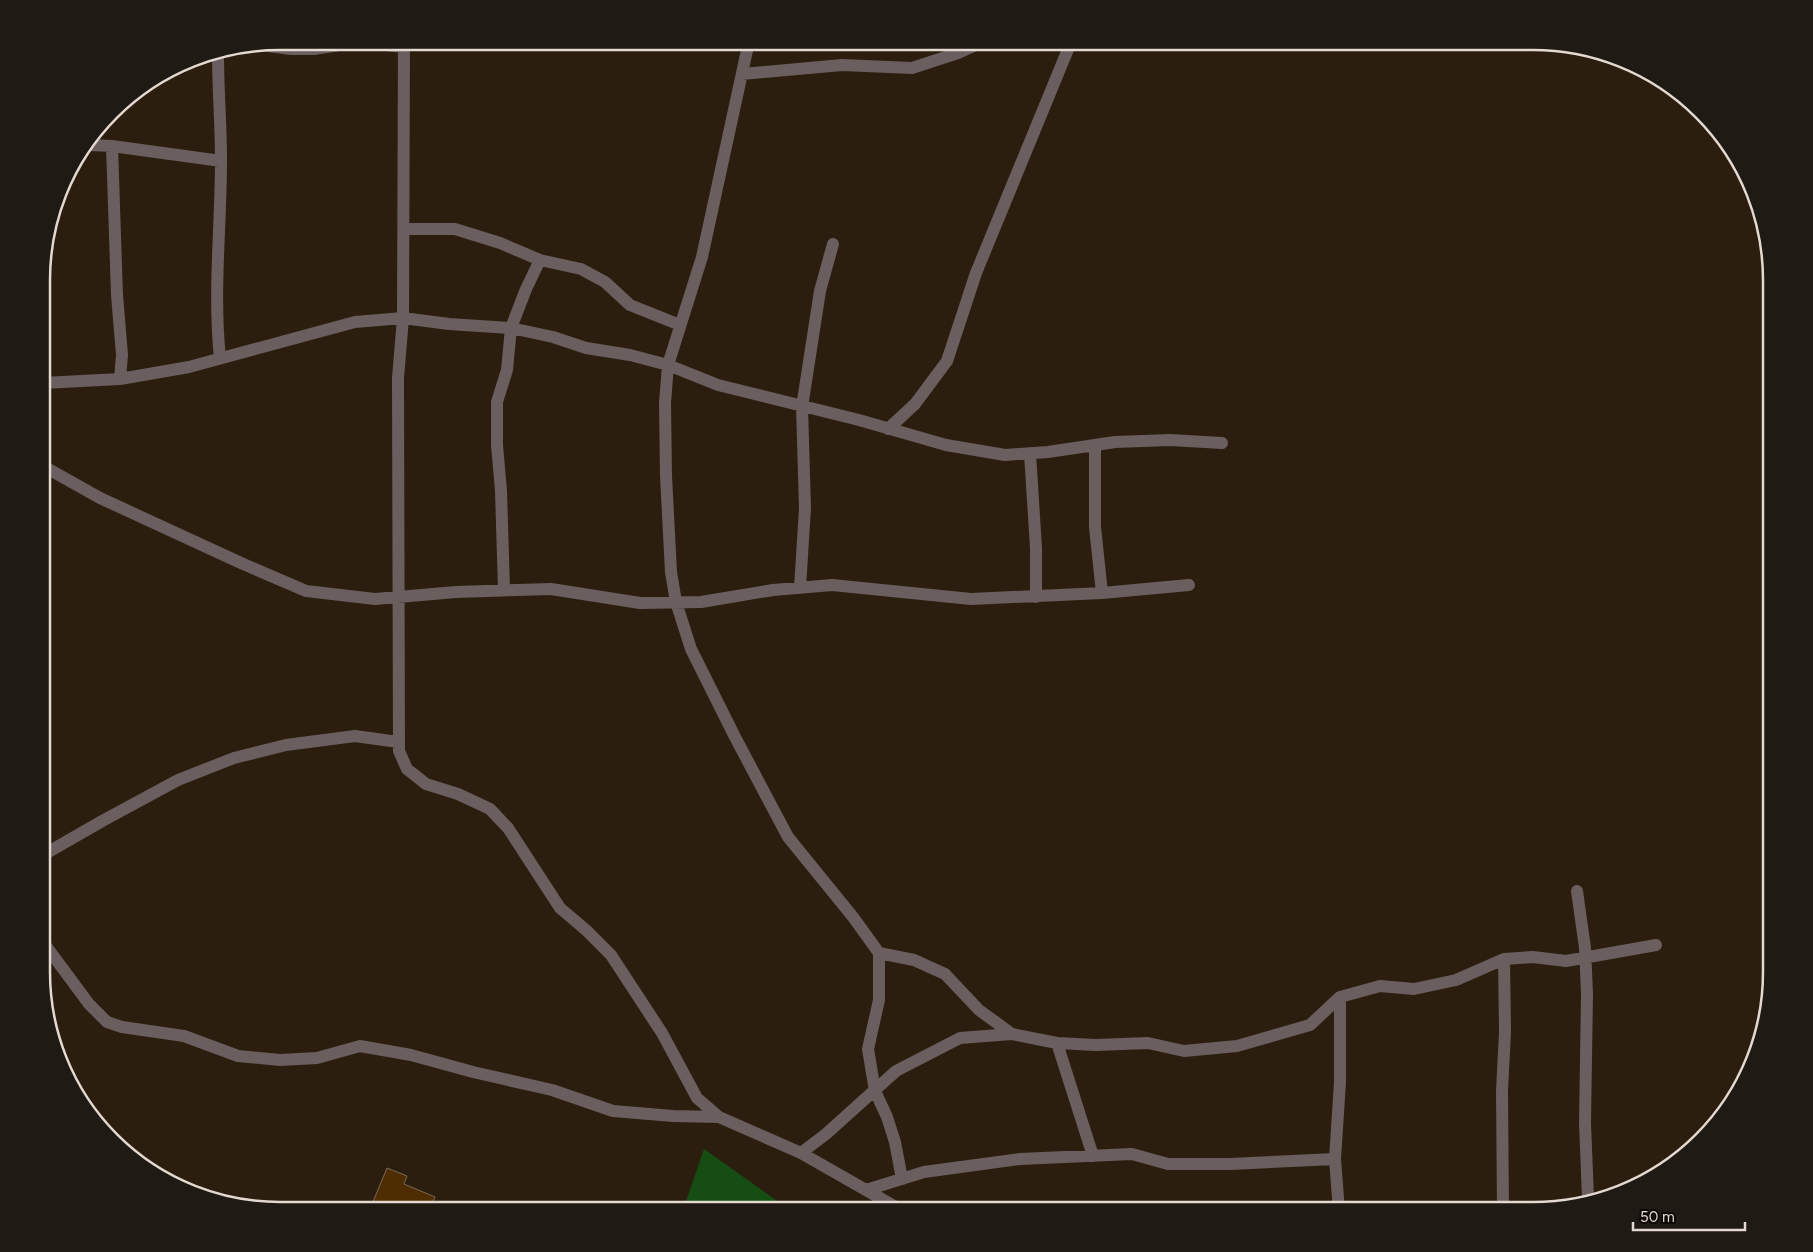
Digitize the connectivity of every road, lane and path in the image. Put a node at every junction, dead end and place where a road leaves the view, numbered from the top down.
1 (404, 50) edge
2 (747, 50) edge
3 (965, 50) edge
4 (1068, 50) edge
5 (218, 59) edge
6 (742, 74) junction
7 (95, 144) edge
8 (112, 146) junction
9 (221, 160) junction
10 (404, 228) junction
11 (833, 244) dead end
12 (540, 260) junction
13 (403, 318) junction
14 (680, 325) junction
15 (512, 328) junction
16 (220, 358) junction
17 (668, 365) junction
18 (120, 379) junction
19 (50, 383) edge
20 (802, 407) junction
21 (888, 428) junction
22 (1222, 443) dead end
23 (1095, 445) junction
24 (1030, 453) junction
25 (50, 470) edge
26 (1189, 585) dead end
27 (800, 588) junction
28 (504, 590) junction
29 (1102, 593) junction
30 (398, 597) junction
31 (1036, 597) junction
32 (676, 602) junction
33 (398, 742) junction
34 (50, 851) edge
35 (1577, 891) dead end
36 (1656, 945) dead end
37 (50, 952) edge
38 (879, 953) junction
39 (1585, 958) junction
40 (1504, 959) junction
41 (1340, 997) junction
42 (1012, 1034) junction
43 (1057, 1043) junction
44 (875, 1091) junction
45 (719, 1117) junction
46 (801, 1154) junction
47 (1093, 1156) junction
48 (1335, 1159) junction
49 (902, 1179) junction
50 (866, 1190) junction
51 (1588, 1195) edge
52 (887, 1202) edge
53 (1337, 1202) edge
54 (1503, 1202) edge

1 - 10 street
2 - 6 street
3 - 6 street
4 - 21 street
5 - 9 street
6 - 14 street
7 - 8 street
8 - 9 street
8 - 18 street
9 - 16 street
10 - 12 street
10 - 13 street
11 - 20 street
12 - 14 street
12 - 15 street
13 - 15 street
13 - 16 street
13 - 30 street
14 - 17 street
15 - 17 street
15 - 28 street
16 - 18 street
17 - 20 street
17 - 32 street
18 - 19 street
20 - 21 street
20 - 27 street
21 - 24 street
22 - 23 street
23 - 24 street
23 - 29 street
24 - 31 street
25 - 30 street
26 - 29 street
27 - 31 street
27 - 32 street
28 - 30 street
28 - 32 street
29 - 31 street
30 - 33 street
32 - 38 street
33 - 34 street
33 - 45 street
35 - 39 street
36 - 39 street
37 - 45 street
38 - 42 street
38 - 44 street
39 - 40 street
39 - 51 street
40 - 41 street
40 - 54 street
41 - 43 street
41 - 48 street
42 - 43 street
42 - 44 street
43 - 47 street
44 - 46 street
44 - 49 street
45 - 46 street
46 - 50 street
47 - 48 street
47 - 49 street
48 - 53 street
49 - 50 street
50 - 52 street

